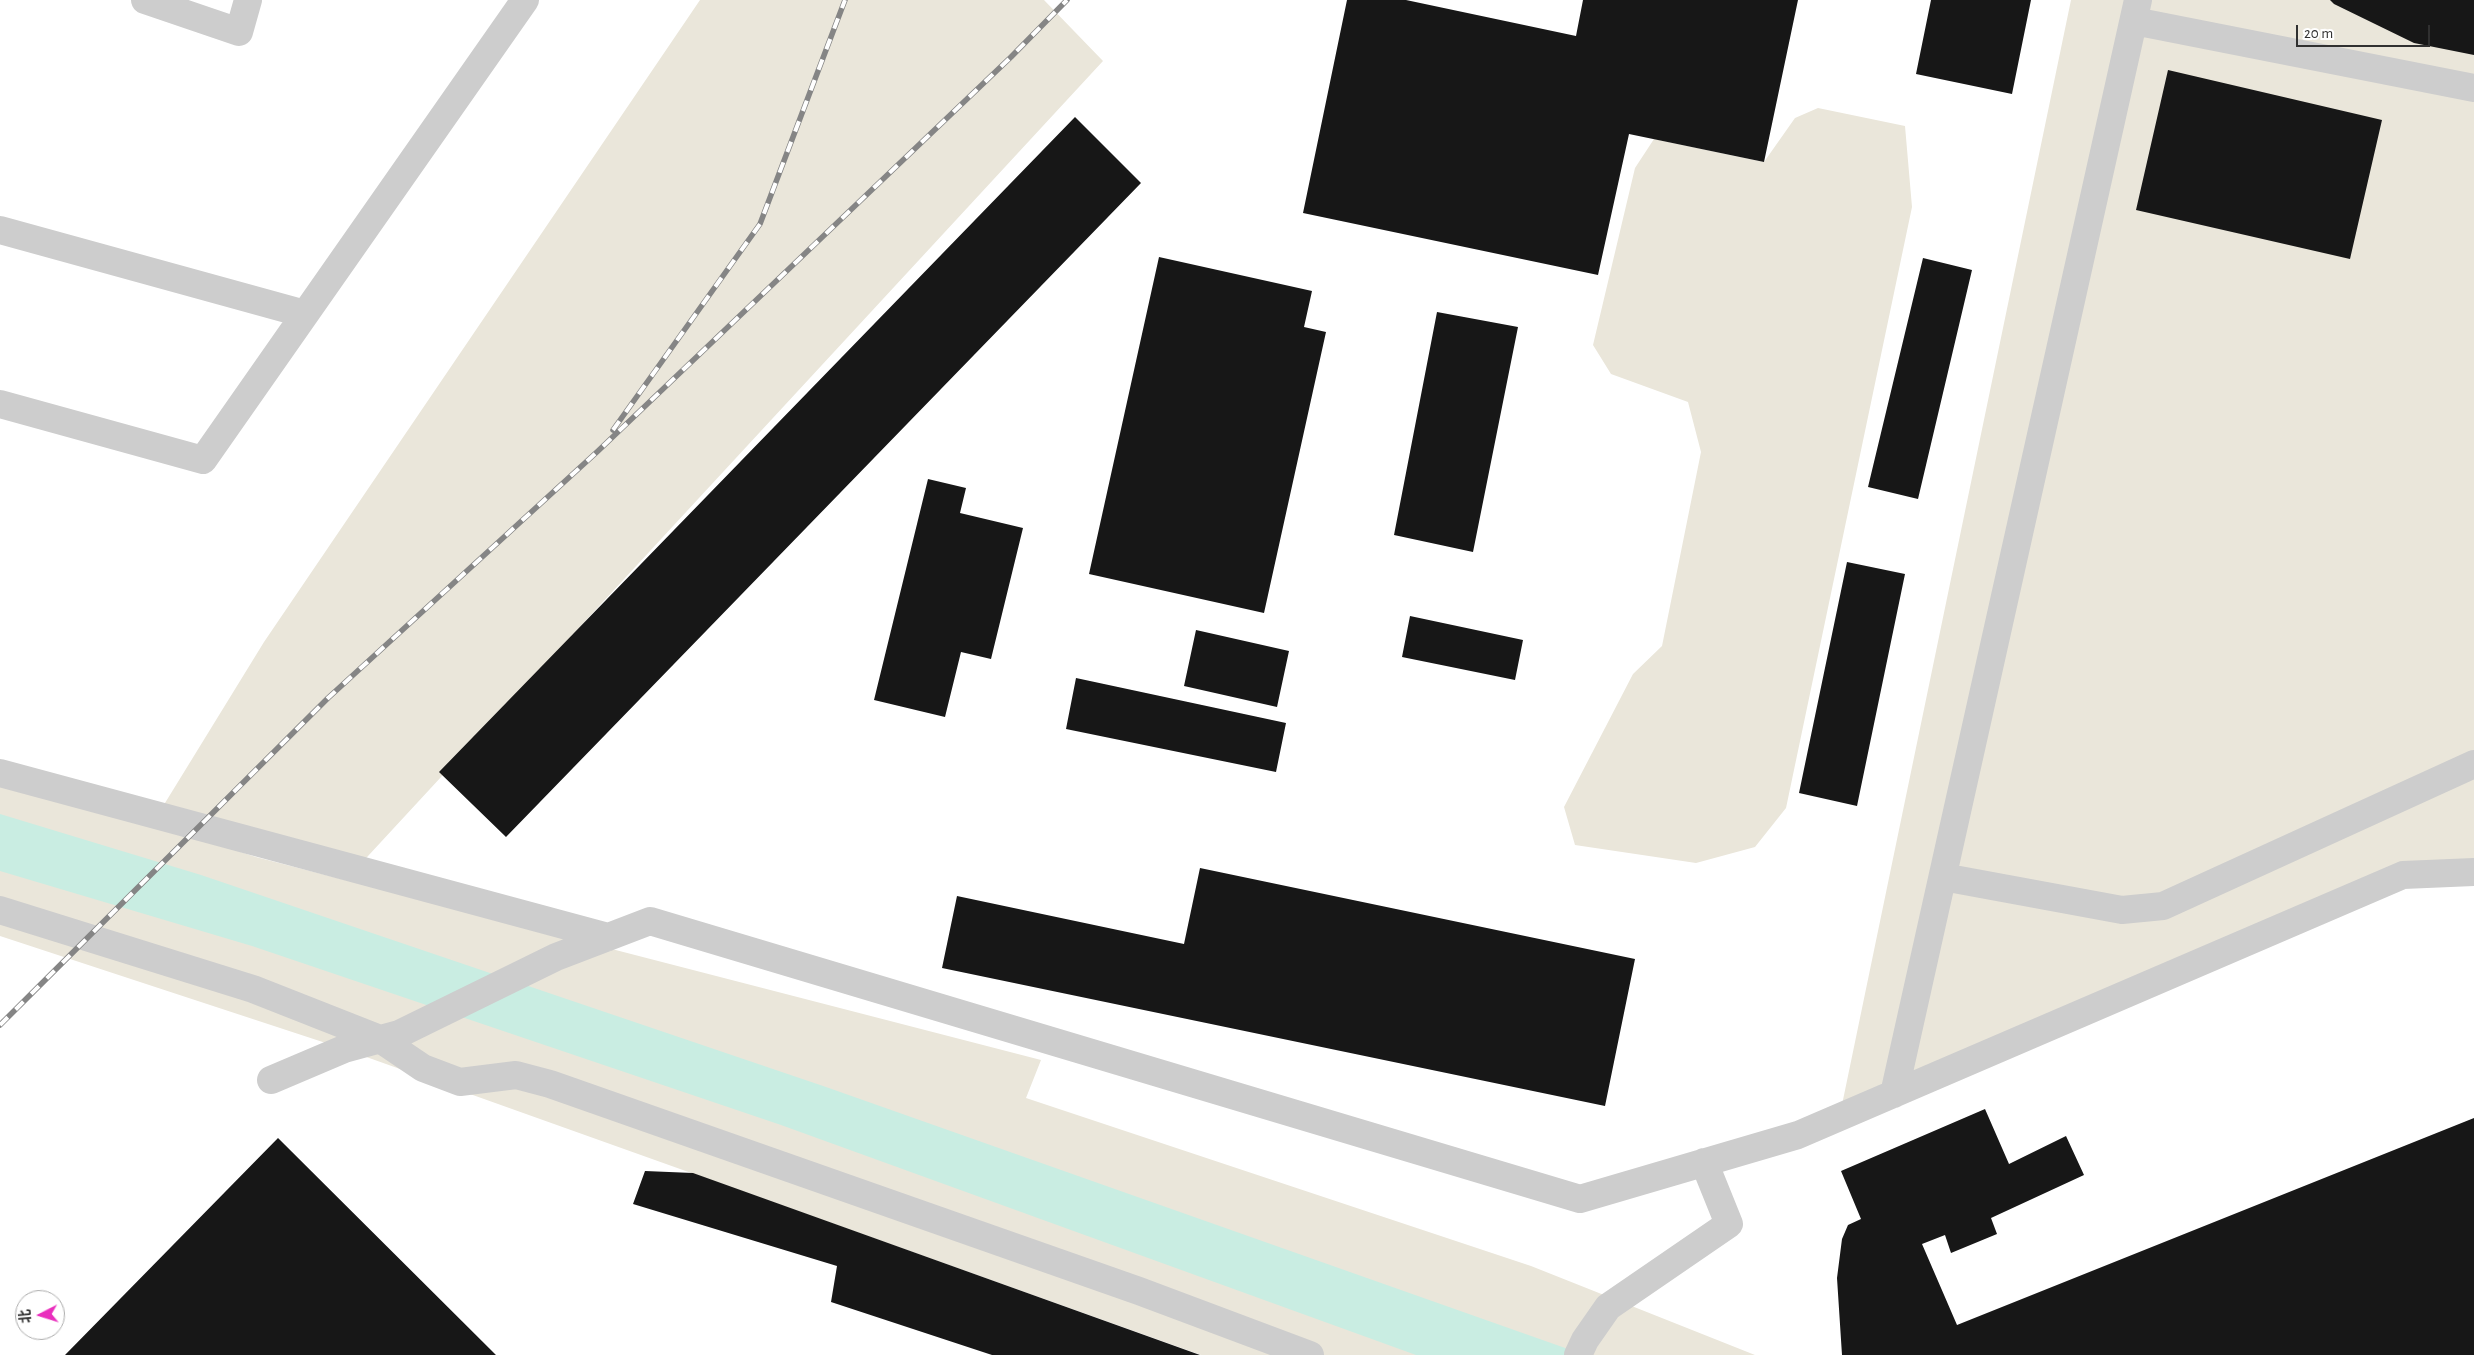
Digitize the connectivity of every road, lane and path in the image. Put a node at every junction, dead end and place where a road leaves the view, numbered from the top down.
1 (145, 0) edge
2 (248, 0) edge
3 (525, 0) edge
4 (2136, 11) edge
5 (2474, 88) edge
6 (0, 230) edge
7 (305, 314) junction
8 (0, 404) edge
9 (2474, 764) edge
10 (0, 773) edge
11 (2474, 872) edge
12 (1942, 877) junction
13 (0, 910) edge
14 (608, 937) junction
15 (389, 1036) junction
16 (270, 1080) dead end
17 (1894, 1094) junction
18 (1704, 1162) junction
19 (1581, 1348) edge
20 (1310, 1355) edge

1 - 2 street
3 - 7 street
4 - 5 street
4 - 12 street
6 - 7 street
7 - 8 street
9 - 12 street
10 - 14 street
11 - 17 street
12 - 17 street
13 - 15 street
14 - 15 street
14 - 18 street
15 - 16 street
15 - 20 street
17 - 18 street
18 - 19 street

